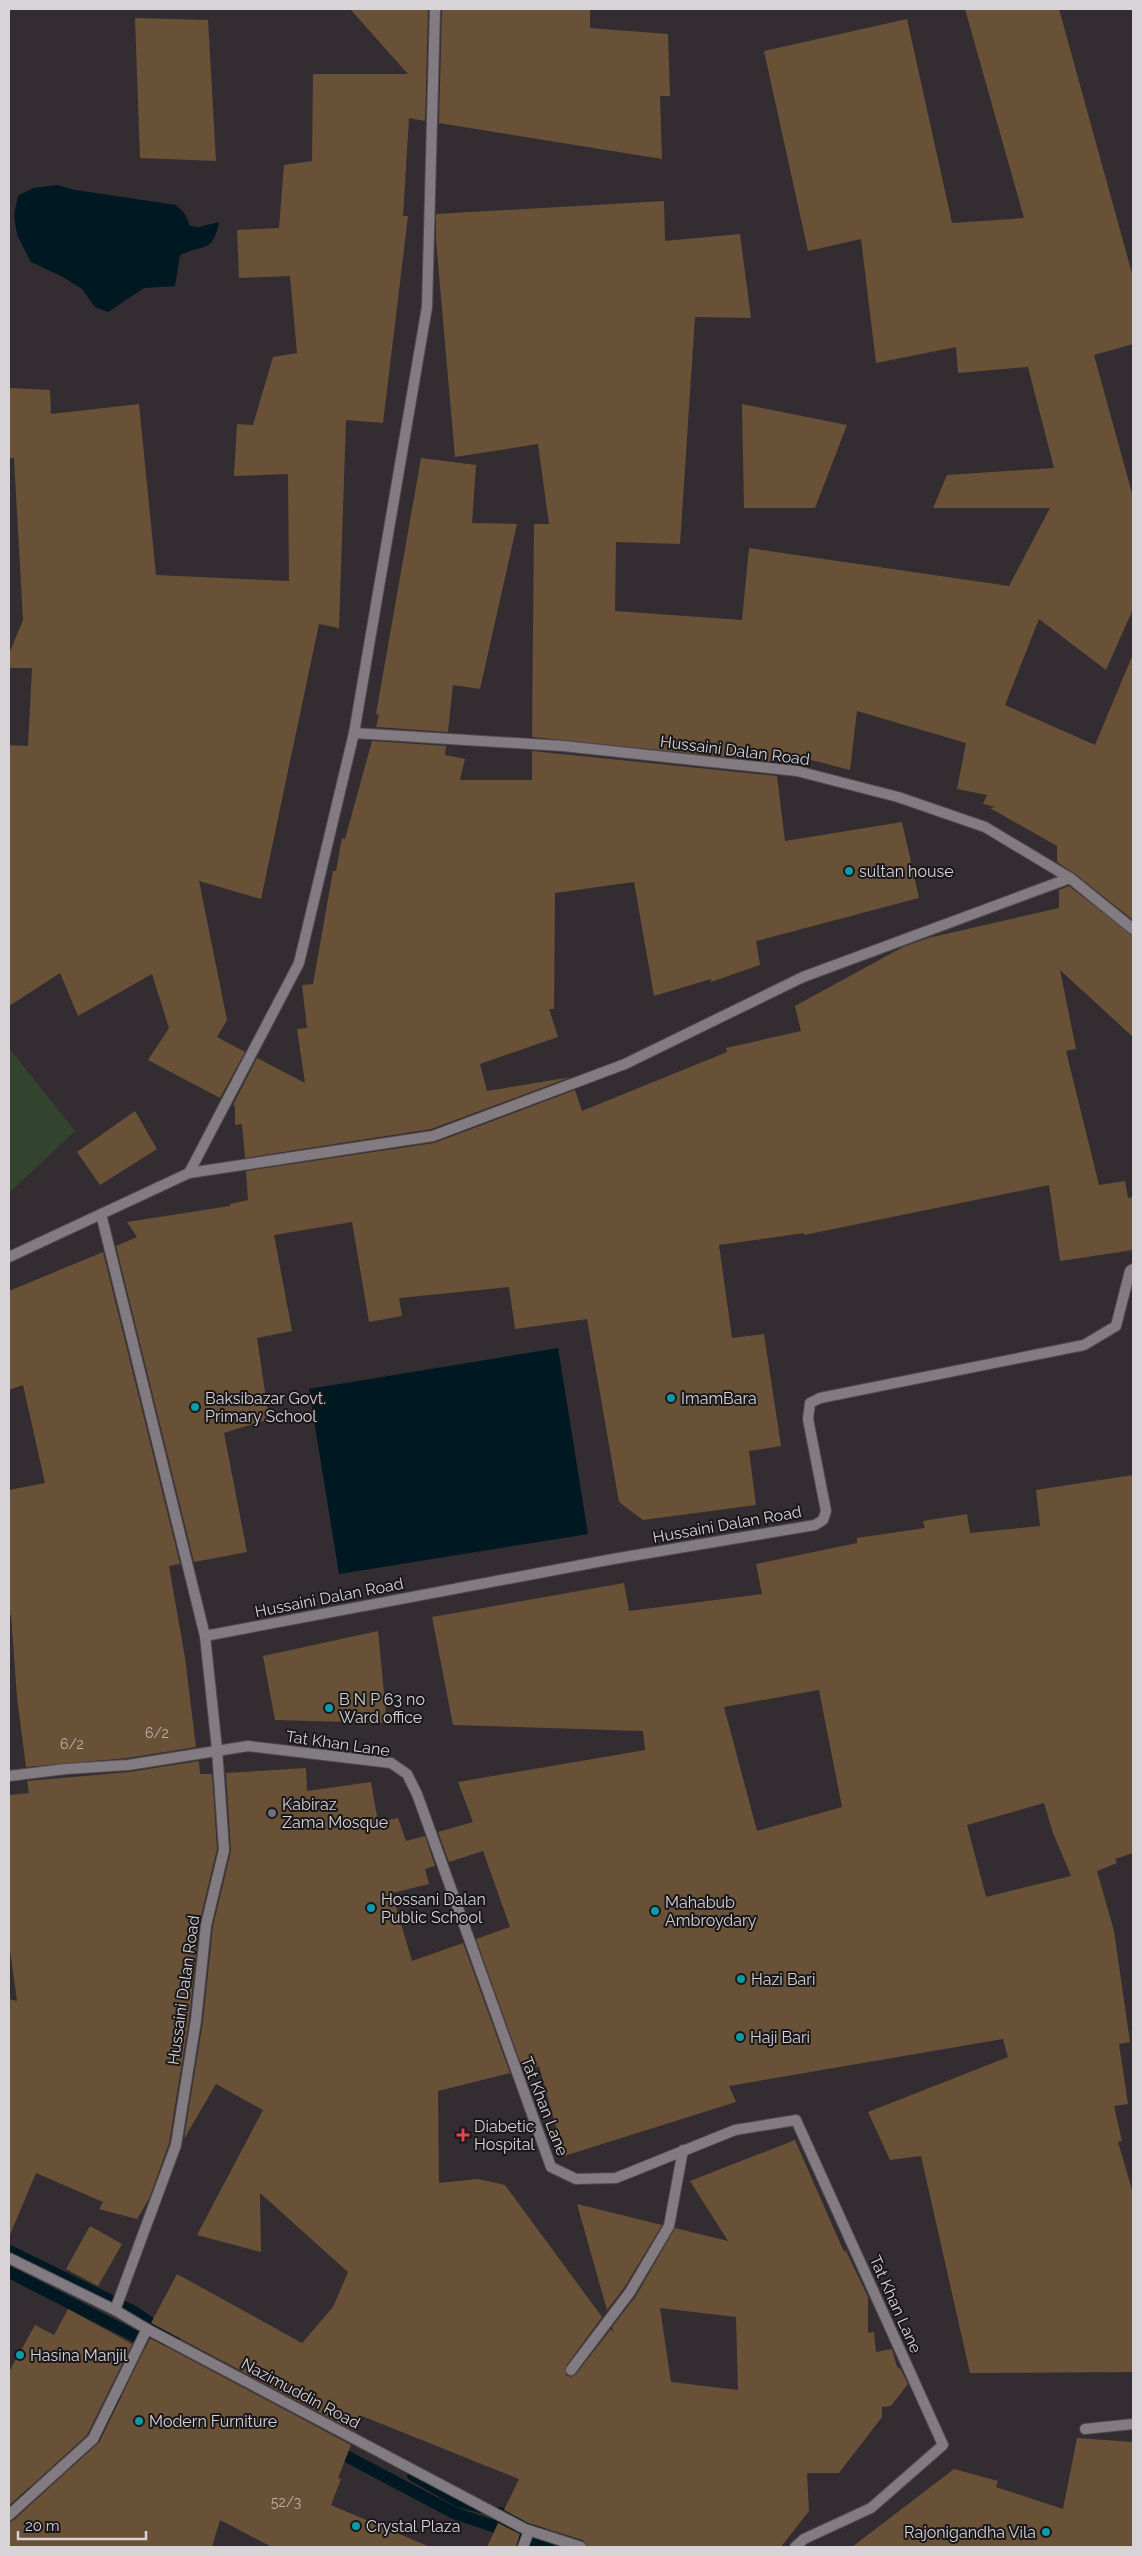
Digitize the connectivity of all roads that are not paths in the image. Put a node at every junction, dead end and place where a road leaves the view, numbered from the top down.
1 (435, 9) edge
2 (354, 733) junction
3 (1070, 878) junction
4 (1133, 929) edge
5 (189, 1173) junction
6 (101, 1214) junction
7 (9, 1257) edge
8 (1133, 1269) edge
9 (205, 1636) junction
10 (217, 1750) junction
11 (9, 1776) edge
12 (683, 2150) junction
13 (9, 2258) edge
14 (115, 2310) junction
15 (147, 2329) junction
16 (571, 2370) dead end
17 (1133, 2424) edge
18 (1085, 2429) dead end
19 (9, 2515) edge
20 (530, 2531) junction
21 (523, 2547) edge
22 (581, 2547) edge
23 (795, 2547) edge

1 - 2 street
2 - 3 street, Hussaini Dalan Road
2 - 5 street
3 - 4 street, Hussaini Dalan Road
3 - 5 street
5 - 6 street
6 - 7 street
6 - 9 street, Hussaini Dalan Road
8 - 9 street, Hussaini Dalan Road
9 - 10 street, Hussaini Dalan Road
10 - 11 street, Tat Khan Lane
10 - 12 street, Tat Khan Lane
10 - 14 street, Hussaini Dalan Road
12 - 16 street
12 - 23 street, Tat Khan Lane
13 - 14 street, Nazimuddin Road
14 - 15 street, Nazimuddin Road
15 - 19 street
15 - 20 street, Nazimuddin Road
17 - 18 street
20 - 21 street
20 - 22 street, Nazimuddin Road

